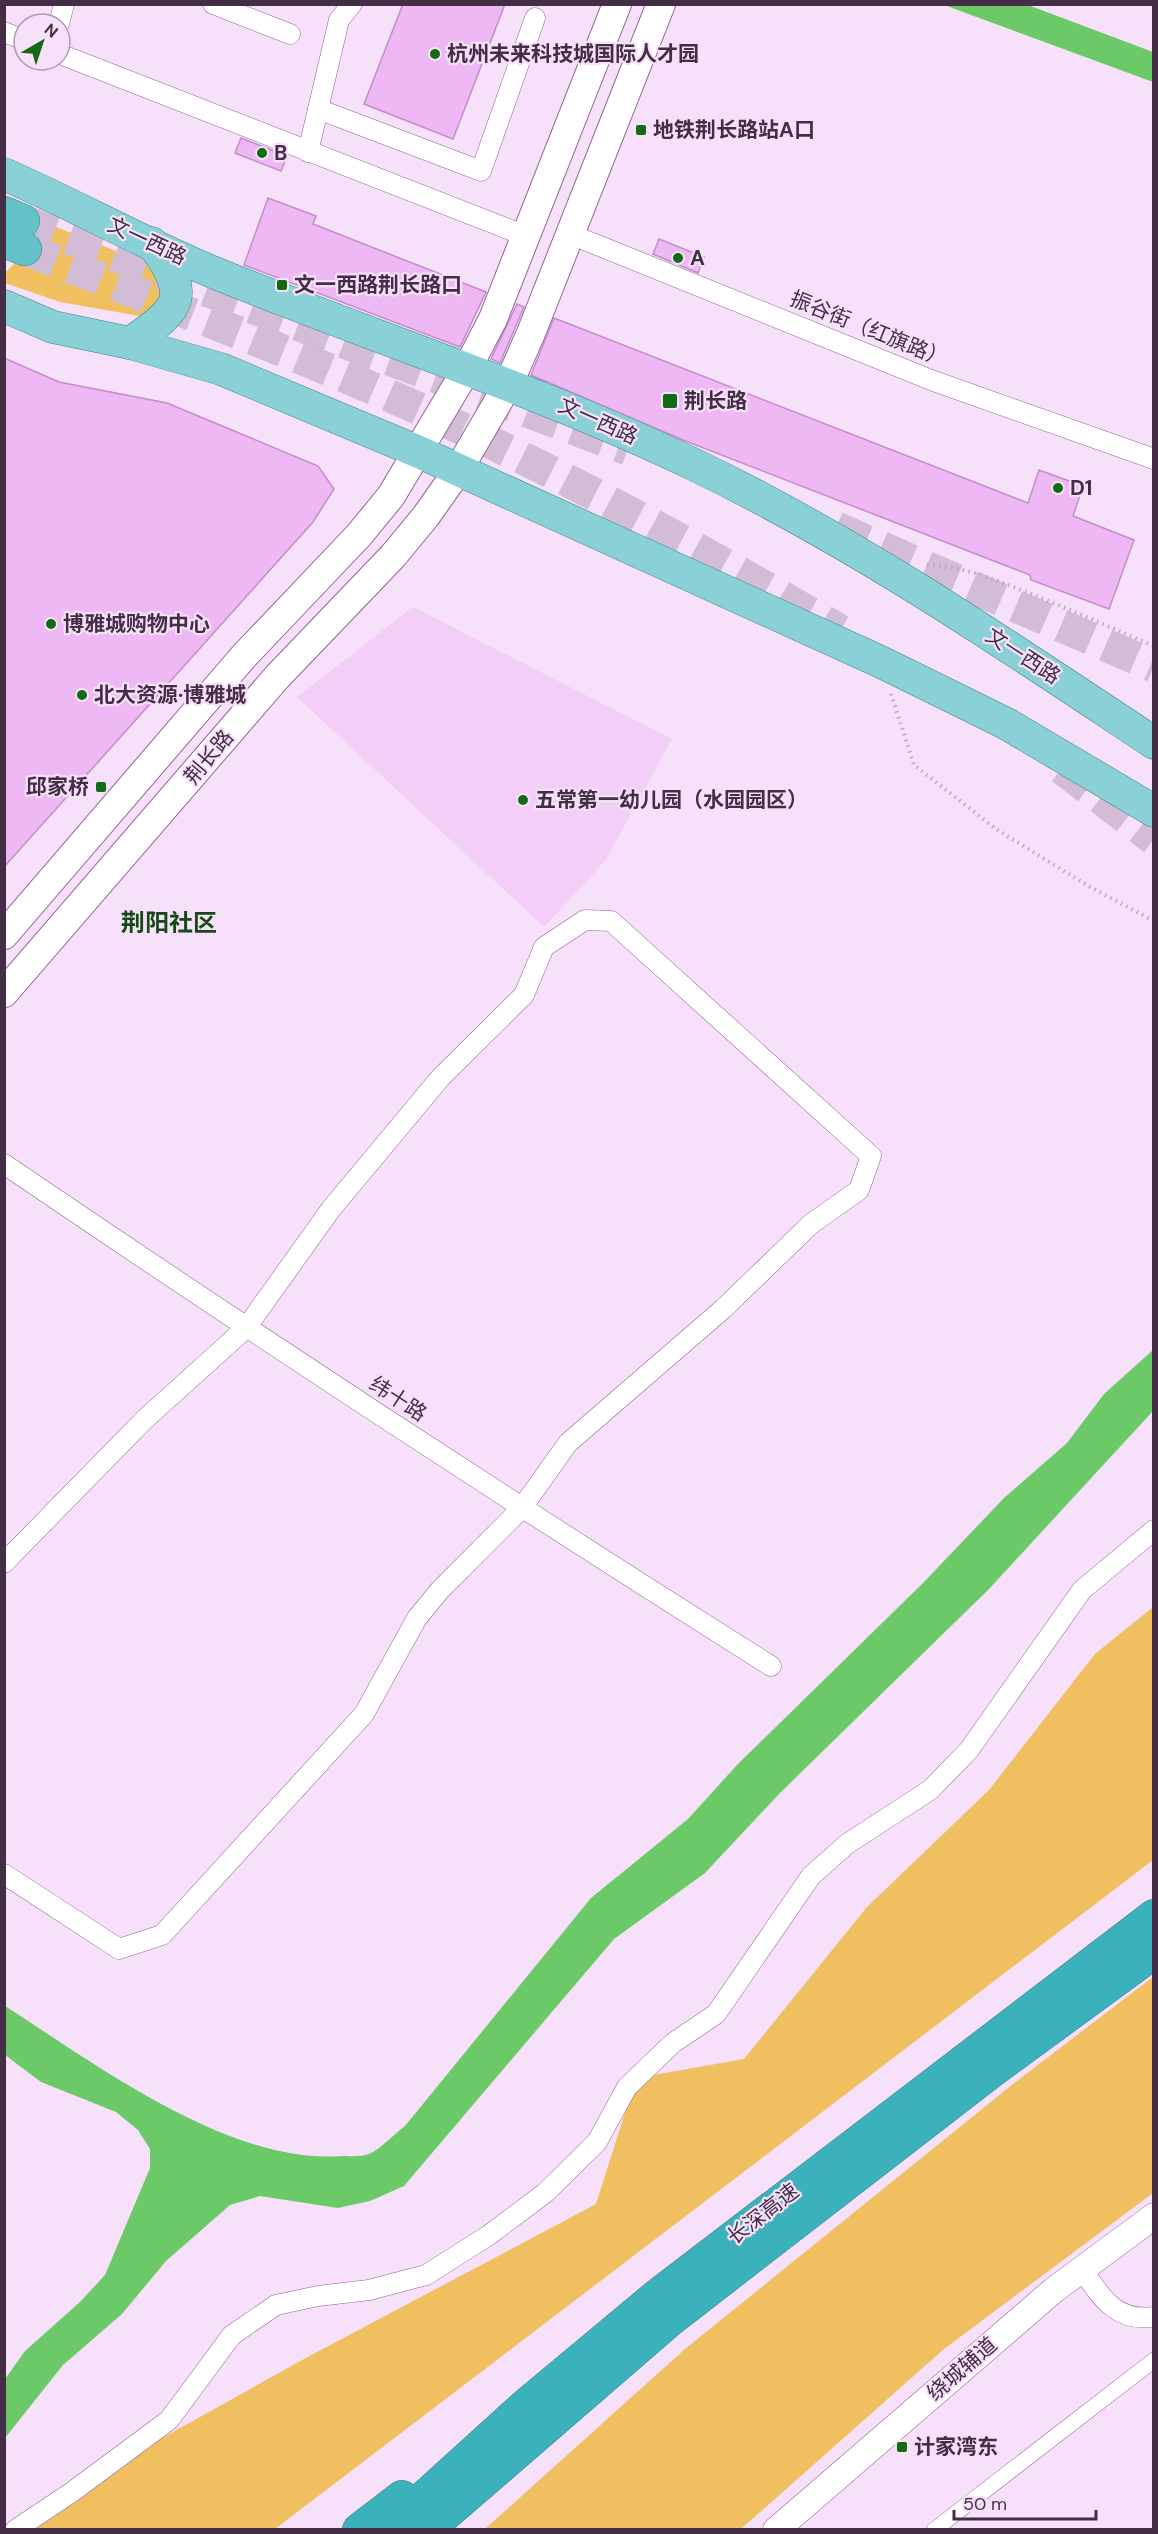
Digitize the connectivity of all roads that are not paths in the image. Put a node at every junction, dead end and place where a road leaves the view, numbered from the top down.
1 (213, 4) edge
2 (352, 4) edge
3 (617, 4) edge
4 (661, 4) edge
5 (535, 18) dead end
6 (290, 34) dead end
7 (72, 59) edge
8 (318, 109) junction
9 (308, 152) junction
10 (4, 174) edge
11 (570, 234) junction
12 (526, 236) junction
13 (151, 243) junction
14 (4, 306) edge
15 (130, 343) junction
16 (468, 367) junction
17 (508, 383) junction
18 (419, 452) junction
19 (1154, 459) edge
20 (457, 472) junction
21 (1154, 743) edge
22 (1154, 811) edge
23 (4, 935) edge
24 (4, 993) edge
25 (4, 1164) edge
26 (246, 1329) junction
27 (521, 1509) junction
28 (1154, 1530) edge
29 (4, 1563) edge
30 (771, 1666) dead end
31 (4, 1874) edge
32 (1154, 1916) edge
33 (1154, 1952) edge
34 (1153, 2218) edge
35 (1082, 2269) junction
36 (1154, 2317) edge
37 (1154, 2360) edge
38 (526, 2405) junction
39 (15, 2529) edge
40 (359, 2529) edge
41 (388, 2529) edge
42 (428, 2529) edge
43 (776, 2529) edge
44 (934, 2529) edge

1 - 6 street
2 - 8 street
3 - 12 main road, 荆长路
4 - 11 main road, 荆长路
5 - 8 street
7 - 9 street
8 - 9 street
9 - 12 street
10 - 13 main road, 文一西路
11 - 17 main road, 荆长路
11 - 19 street, 振谷街（红旗路）
12 - 16 main road, 荆长路
13 - 15 main road
13 - 16 main road, 文一西路
14 - 15 main road
15 - 18 main road
16 - 17 main road, 文一西路
16 - 18 main road, 荆长路
17 - 20 main road, 荆长路
17 - 21 main road, 文一西路
18 - 20 main road
18 - 23 main road, 荆长路
20 - 22 main road
20 - 24 main road, 荆长路
25 - 26 street, 纬十路
26 - 27 street, 纬十路
26 - 27 street
26 - 29 street
27 - 30 street, 纬十路
27 - 31 street
28 - 39 street
32 - 38 highway, 长深高速
33 - 42 highway, 长深高速
34 - 35 street, 绕城辅道
35 - 36 street
35 - 43 street, 绕城辅道
37 - 44 street
38 - 40 highway
38 - 41 highway, 长深高速

